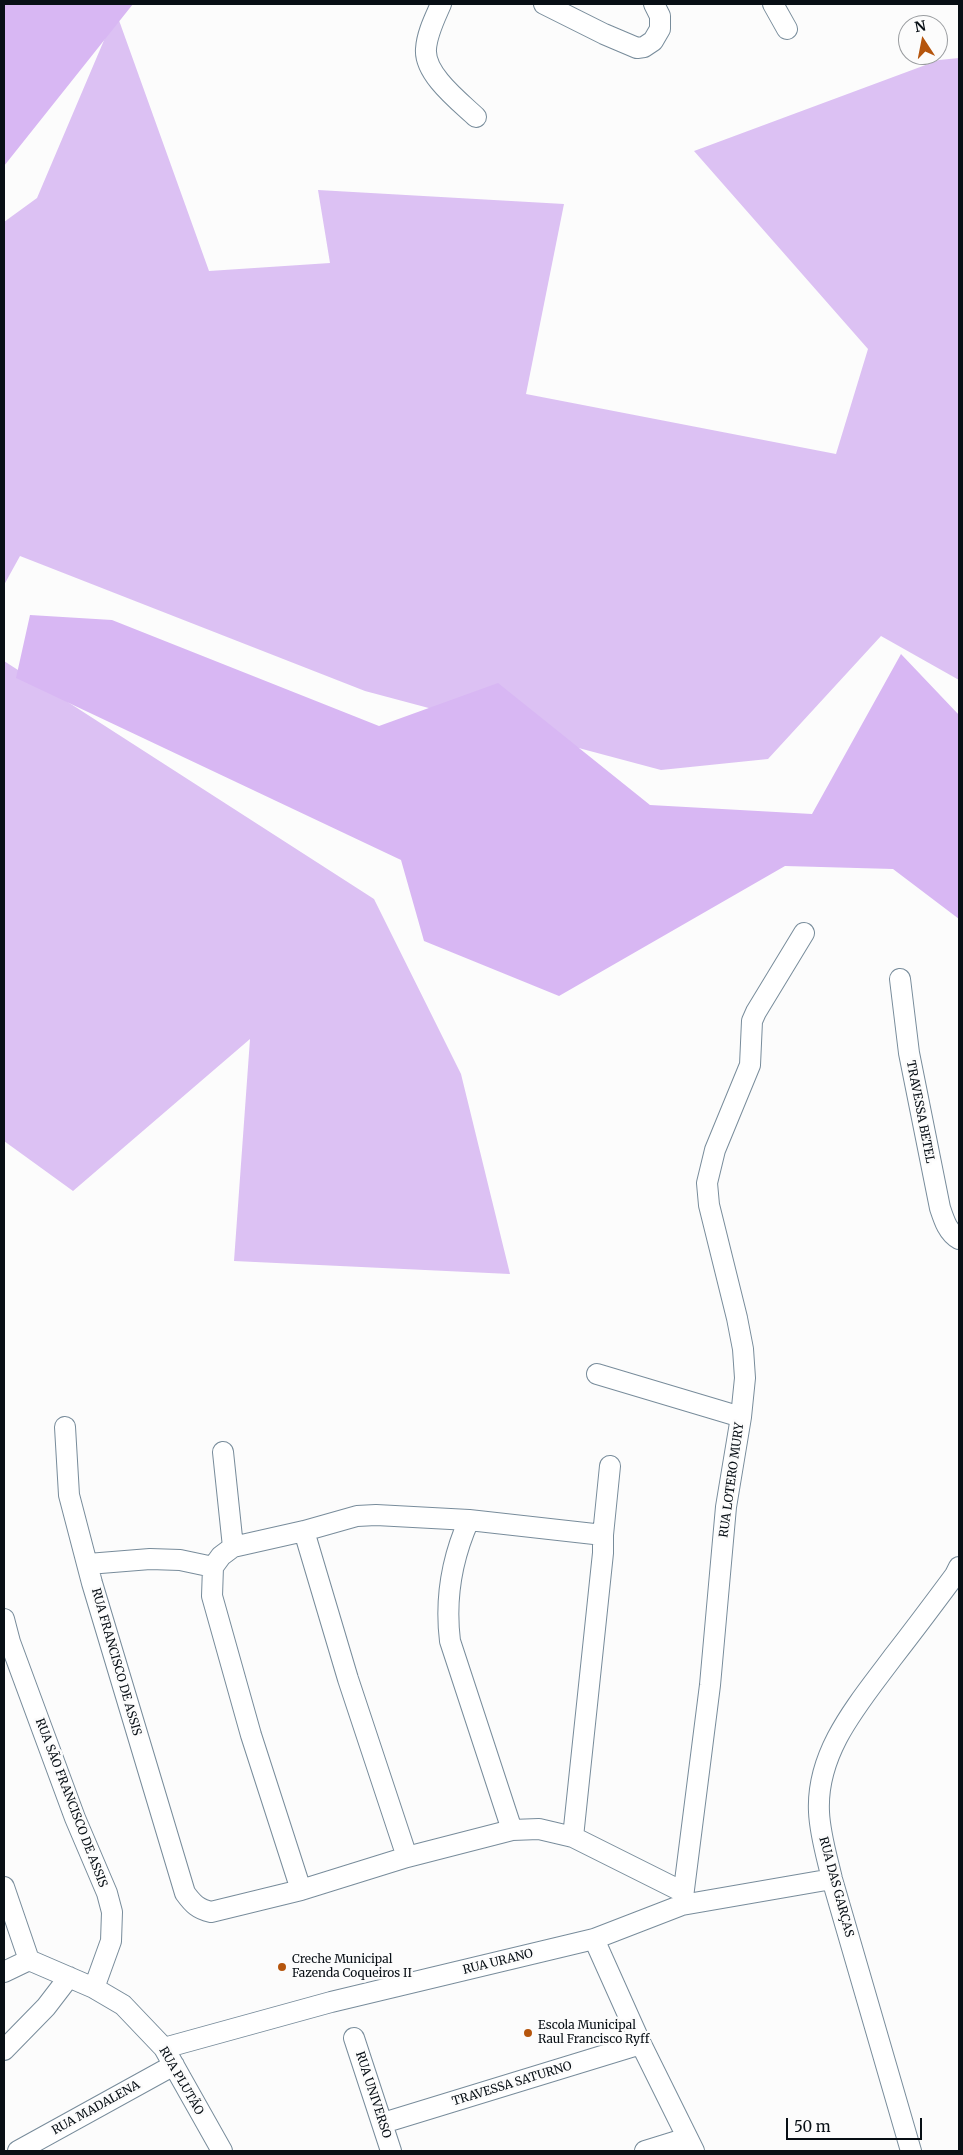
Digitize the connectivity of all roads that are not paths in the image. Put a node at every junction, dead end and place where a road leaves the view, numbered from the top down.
1 (441, 4) edge
2 (544, 4) edge
3 (654, 4) edge
4 (773, 4) edge
5 (787, 29) dead end
6 (476, 117) dead end
7 (804, 933) dead end
8 (900, 979) dead end
9 (959, 1238) edge
10 (597, 1374) dead end
11 (741, 1417) junction
12 (65, 1427) dead end
13 (223, 1452) dead end
14 (610, 1466) dead end
15 (469, 1520) junction
16 (304, 1531) junction
17 (602, 1535) junction
18 (233, 1547) junction
19 (88, 1564) junction
20 (213, 1567) junction
21 (959, 1567) edge
22 (4, 1619) edge
23 (512, 1830) junction
24 (573, 1836) junction
25 (407, 1857) junction
26 (832, 1879) junction
27 (4, 1887) edge
28 (301, 1890) junction
29 (683, 1899) junction
30 (9, 1916) edge
31 (594, 1939) junction
32 (29, 1960) junction
33 (4, 1972) edge
34 (69, 1977) junction
35 (94, 1988) junction
36 (354, 2038) dead end
37 (641, 2044) junction
38 (164, 2048) junction
39 (4, 2050) edge
40 (174, 2065) junction
41 (383, 2123) junction
42 (690, 2145) edge
43 (18, 2151) edge
44 (222, 2151) edge
45 (391, 2151) edge
46 (644, 2151) edge
47 (912, 2151) edge

1 - 6 street
2 - 3 street
4 - 5 street
7 - 11 street, RUA LOTERO MURY
8 - 9 street, TRAVESSA BETEL
10 - 11 street
11 - 29 street, RUA LOTERO MURY
12 - 19 street, RUA FRANCISCO DE ASSIS
13 - 18 street
14 - 17 street
15 - 16 street
15 - 17 street
15 - 23 street
16 - 18 street
16 - 25 street
17 - 24 street
18 - 20 street
19 - 20 street
19 - 28 street, RUA FRANCISCO DE ASSIS
20 - 28 street
21 - 26 street, RUA DAS GARÇAS
22 - 35 street, RUA SÃO FRANCISCO DE ASSIS
23 - 24 street
23 - 25 street
24 - 29 street
25 - 28 street
26 - 29 street, RUA URANO
26 - 47 street, RUA DAS GARÇAS
27 - 30 street
29 - 31 street, RUA URANO
30 - 32 street
31 - 37 street
31 - 38 street, RUA URANO
32 - 33 street
32 - 34 street, RUA PLUTÃO
34 - 35 street, RUA PLUTÃO
34 - 39 street
35 - 38 street, RUA PLUTÃO
36 - 41 street, RUA UNIVERSO
37 - 41 street, TRAVESSA SATURNO
37 - 42 street
38 - 40 street, RUA PLUTÃO
40 - 43 street, RUA MADALENA
40 - 44 street, RUA PLUTÃO
41 - 45 street, RUA UNIVERSO
42 - 46 street

